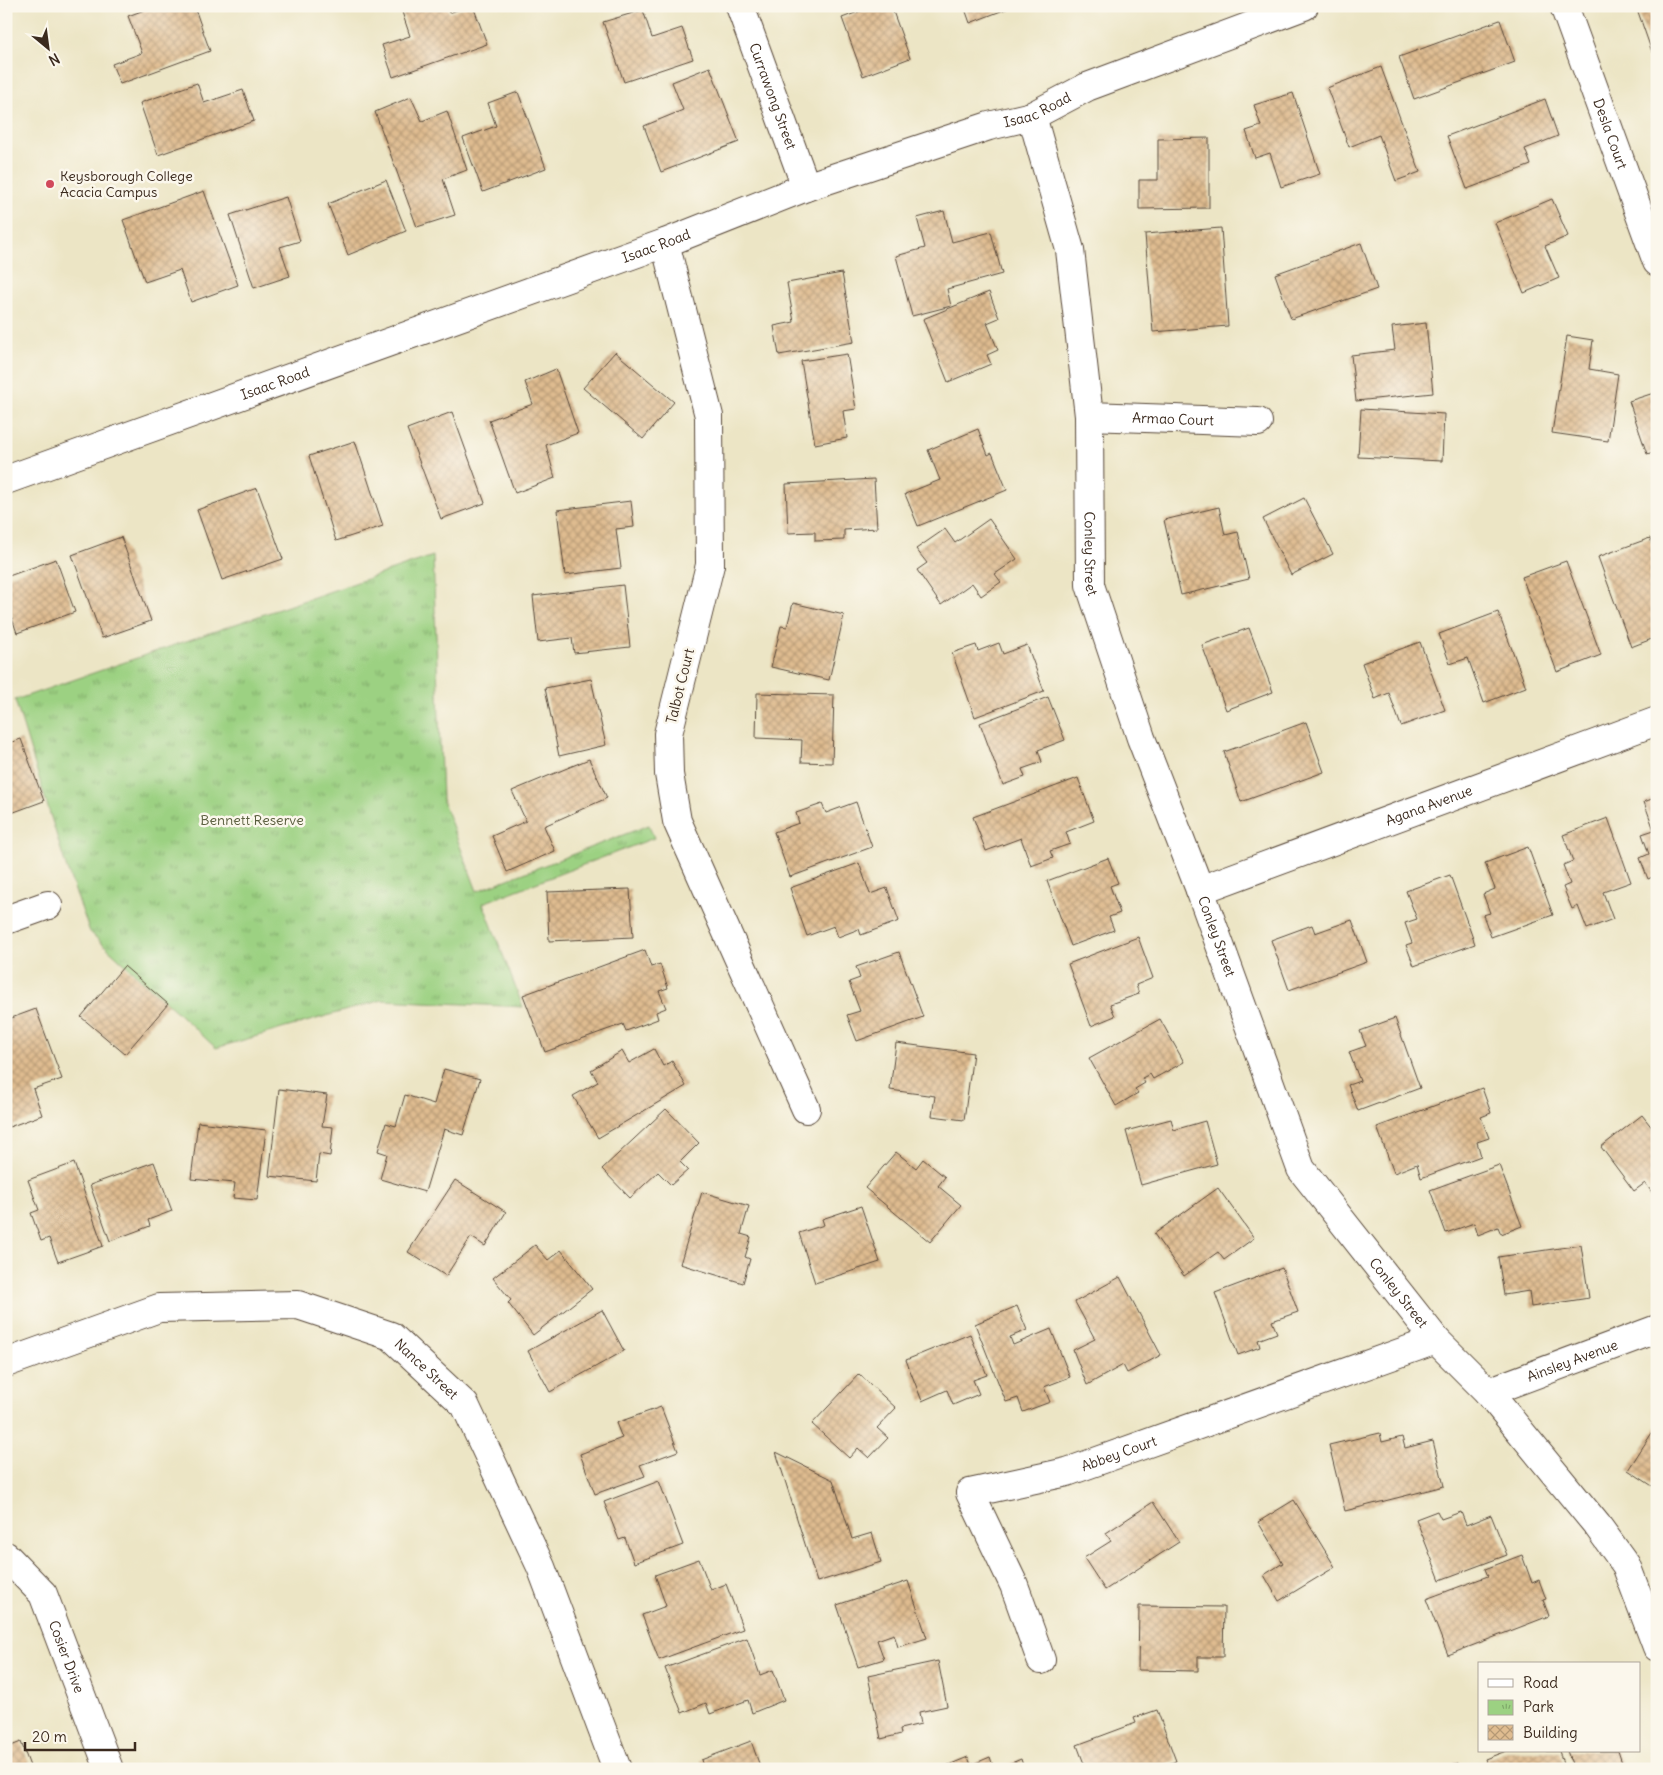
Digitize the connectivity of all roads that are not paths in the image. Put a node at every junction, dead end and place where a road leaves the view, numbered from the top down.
1 (740, 6) edge
2 (1304, 6) edge
3 (1564, 6) edge
4 (1032, 116) junction
5 (806, 187) junction
6 (665, 243) junction
7 (1657, 262) edge
8 (1088, 416) junction
9 (1258, 422) dead end
10 (6, 480) edge
11 (1657, 721) edge
12 (1200, 890) junction
13 (48, 905) dead end
14 (6, 920) edge
15 (806, 1109) dead end
16 (1657, 1329) edge
17 (1436, 1340) junction
18 (6, 1363) edge
19 (1488, 1392) junction
20 (6, 1556) edge
21 (1657, 1647) edge
22 (1041, 1660) dead end
23 (109, 1769) edge
24 (617, 1769) edge

1 - 5 street, Currawong Street
2 - 4 street, Isaac Road
3 - 7 street, Desla Court
4 - 5 street, Isaac Road
4 - 8 street, Conley Street
5 - 6 street, Isaac Road
6 - 10 street, Isaac Road
6 - 15 street, Talbot Court
8 - 9 street, Armao Court
8 - 12 street, Conley Street
11 - 12 street, Agana Avenue
12 - 17 street, Conley Street
13 - 14 street
16 - 19 street, Ainsley Avenue
17 - 19 street, Conley Street
17 - 22 street, Abbey Court
18 - 24 street, Nance Street
19 - 21 street, Conley Street
20 - 23 street, Cosier Drive

